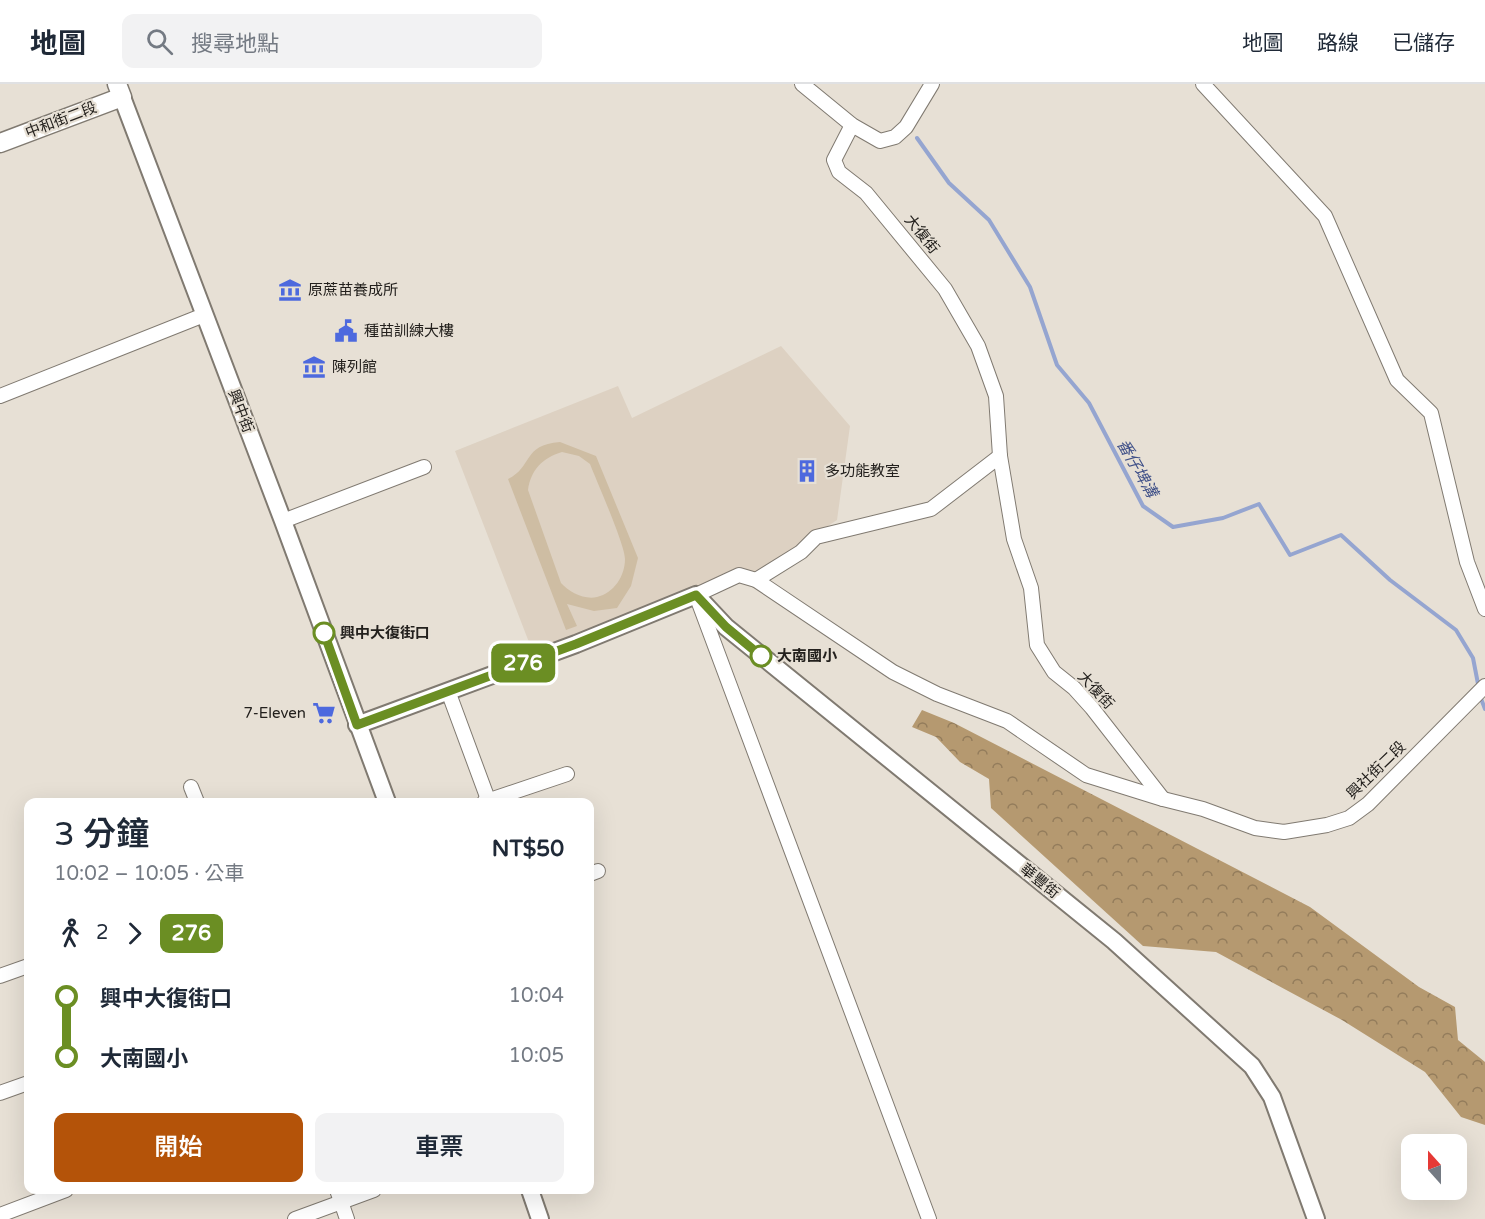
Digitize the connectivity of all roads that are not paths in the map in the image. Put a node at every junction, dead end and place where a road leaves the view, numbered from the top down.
1 (802, 84) edge
2 (932, 84) edge
3 (1203, 84) edge
4 (119, 91) edge
5 (852, 125) junction
6 (0, 143) edge
7 (204, 315) junction
8 (0, 396) edge
9 (1000, 456) junction
10 (424, 467) dead end
11 (283, 521) junction
12 (756, 580) junction
13 (696, 595) junction
14 (1485, 609) edge
15 (1485, 686) edge
16 (448, 691) junction
17 (357, 725) junction
18 (567, 774) dead end
19 (191, 787) dead end
20 (195, 798) edge
21 (385, 798) edge
22 (486, 798) edge
23 (498, 798) edge
24 (1163, 799) junction
25 (24, 967) edge
26 (0, 976) edge
27 (24, 1085) edge
28 (0, 1094) edge
29 (55, 1194) edge
30 (531, 1194) edge
31 (339, 1196) edge
32 (0, 1215) edge
33 (296, 1219) edge
34 (347, 1219) edge
35 (540, 1219) edge
36 (929, 1219) edge
37 (1316, 1219) edge

1 - 5 street
2 - 5 street
3 - 14 street
4 - 6 main road, 中和街二段
4 - 7 street, 興中街
5 - 9 street, 大復街
7 - 8 street
7 - 11 street, 興中街
9 - 12 street
9 - 24 street, 大復街
10 - 11 street
11 - 17 street, 興中街
12 - 13 street
12 - 24 street
13 - 16 street
13 - 36 street
13 - 37 street, 華豐街
15 - 24 street, 興社街二段
16 - 17 street
16 - 22 street
17 - 21 street, 興中街
18 - 23 street
19 - 20 street
25 - 26 street
27 - 28 street
29 - 32 street
30 - 35 street
31 - 33 street
31 - 34 street

